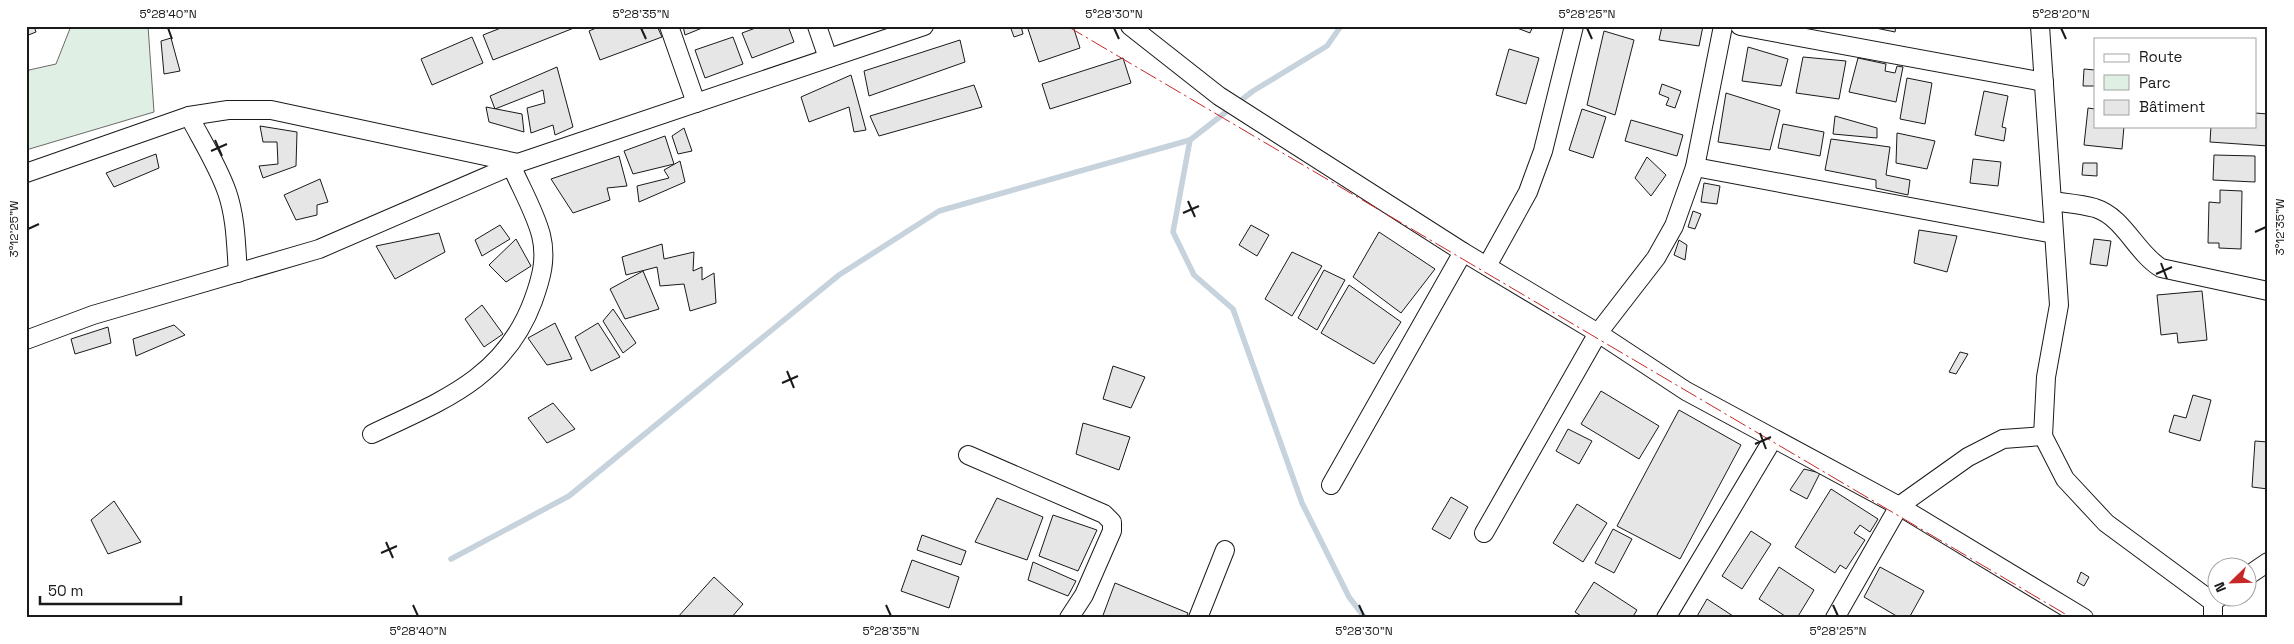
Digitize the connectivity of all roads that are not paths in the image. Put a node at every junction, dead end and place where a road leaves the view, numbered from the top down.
1 (669, 26) edge
2 (817, 26) edge
3 (924, 26) edge
4 (1130, 26) edge
5 (1574, 26) edge
6 (1723, 26) edge
7 (1740, 26) edge
8 (2040, 26) edge
9 (828, 58) junction
10 (2044, 82) junction
11 (696, 103) junction
12 (189, 116) junction
13 (514, 164) junction
14 (1695, 168) junction
15 (26, 173) edge
16 (2052, 201) junction
17 (2054, 234) junction
18 (1462, 252) junction
19 (1487, 266) junction
20 (238, 273) junction
21 (2268, 291) edge
22 (1598, 333) junction
23 (26, 340) edge
24 (372, 434) dead end
25 (2043, 436) junction
26 (1773, 439) junction
27 (968, 455) dead end
28 (1331, 486) dead end
29 (1899, 506) junction
30 (1484, 533) dead end
31 (1225, 550) dead end
32 (2268, 562) edge
33 (2256, 570) edge
34 (2206, 598) edge
35 (1069, 618) edge
36 (1198, 618) edge
37 (1666, 618) edge
38 (1835, 618) edge
39 (2084, 618) edge

1 - 11 street
2 - 9 street
3 - 9 street
4 - 18 street
5 - 19 street
6 - 14 street
7 - 10 street
8 - 10 street
9 - 11 street
10 - 16 street
11 - 13 street
12 - 13 street
12 - 15 street
12 - 20 street
13 - 20 street
13 - 24 street
14 - 17 street
14 - 22 street
16 - 17 street
16 - 21 street
17 - 25 street
18 - 19 street
18 - 28 street
19 - 22 street
20 - 23 street
22 - 26 street
22 - 30 street
25 - 29 street
25 - 34 street
26 - 29 street
26 - 37 street
27 - 35 street
29 - 38 street
29 - 39 street
31 - 36 street
32 - 33 street

